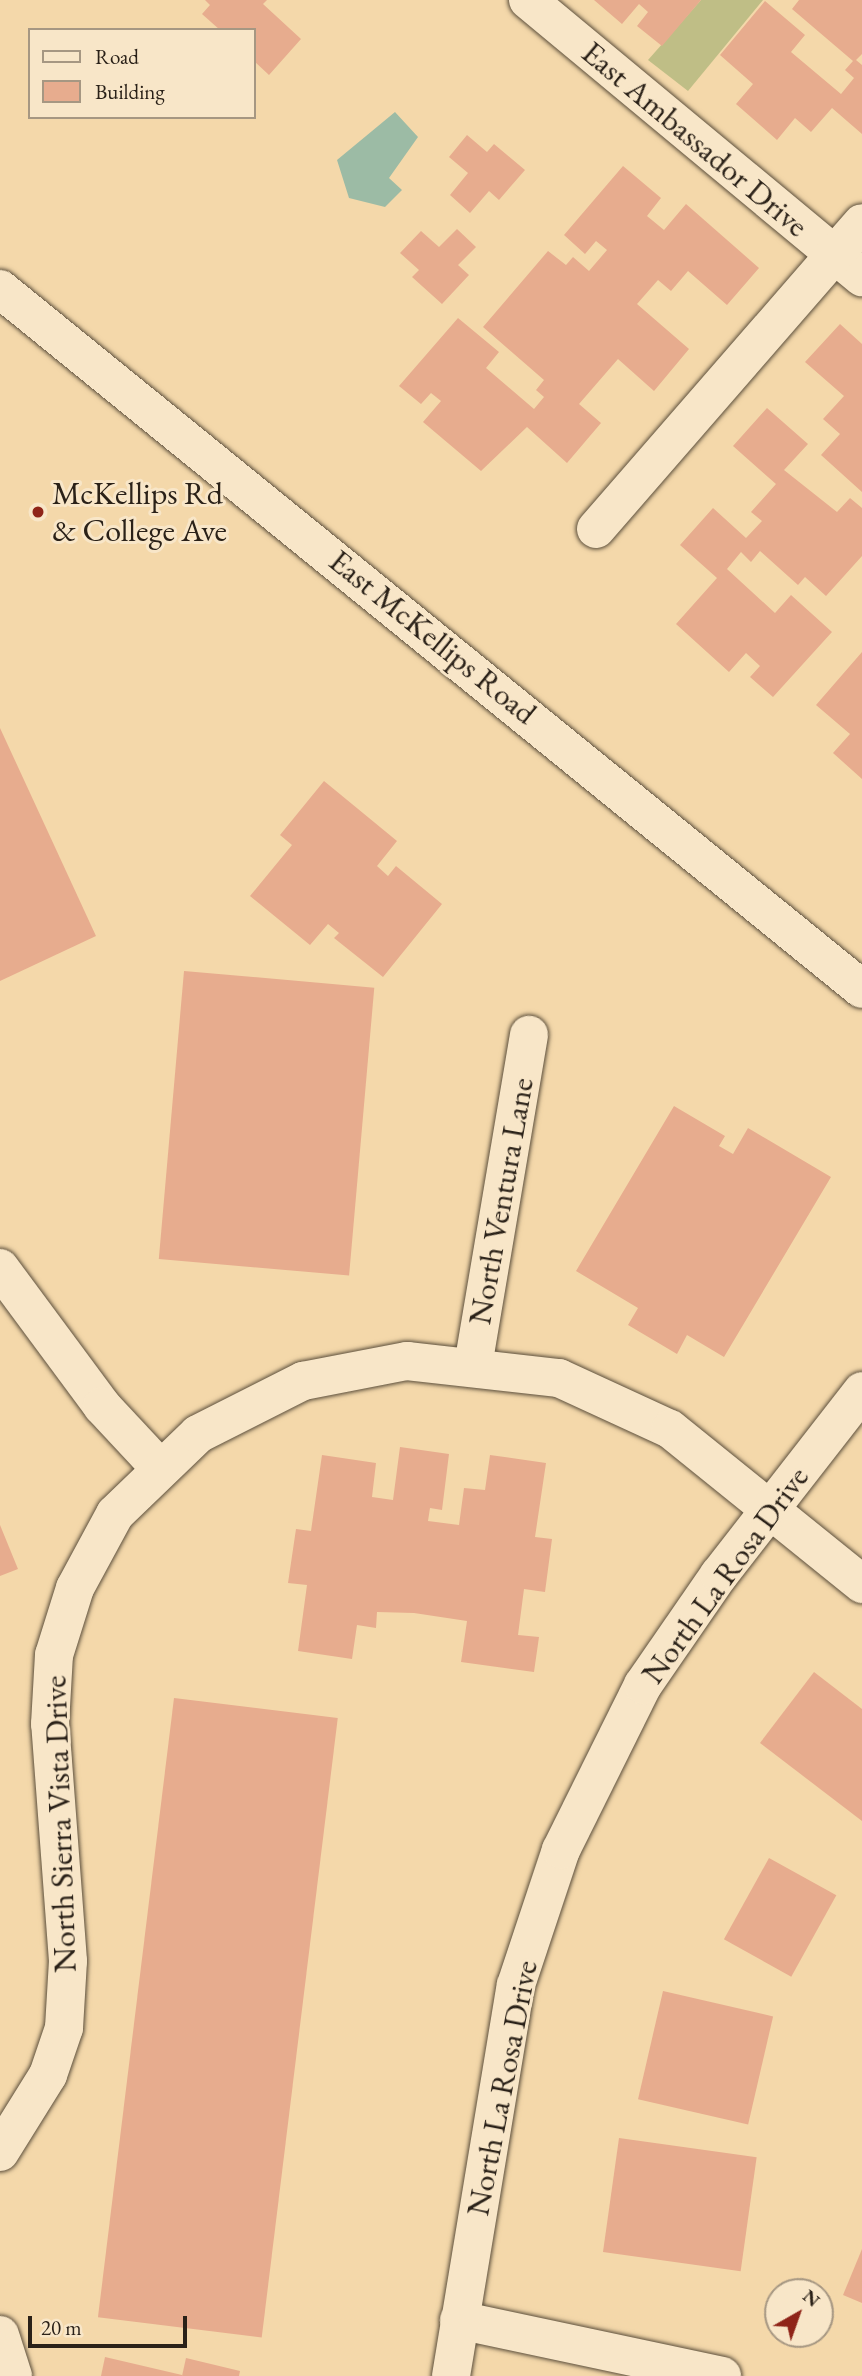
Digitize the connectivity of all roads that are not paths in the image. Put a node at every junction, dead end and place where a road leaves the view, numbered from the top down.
1 (528, 0) edge
2 (862, 223) edge
3 (848, 266) edge
4 (0, 289) edge
5 (596, 529) dead end
6 (862, 989) edge
7 (529, 1035) dead end
8 (0, 1268) edge
9 (473, 1366) junction
10 (862, 1391) edge
11 (158, 1466) junction
12 (770, 1510) junction
13 (862, 1584) edge
14 (0, 2152) edge
15 (459, 2320) junction
16 (0, 2335) edge
17 (13, 2376) edge
18 (450, 2376) edge
19 (722, 2376) edge

1 - 3 street, East Ambassador Drive
2 - 3 street
3 - 5 street
4 - 6 street, East McKellips Road
7 - 9 street, North Ventura Lane
8 - 11 street
9 - 11 street, North Sierra Vista Drive
9 - 12 street, North Sierra Vista Drive
10 - 12 street, North La Rosa Drive
11 - 14 street, North Sierra Vista Drive
12 - 13 street, North Sierra Vista Drive
12 - 15 street, North La Rosa Drive
15 - 18 street, North La Rosa Drive
15 - 19 street
16 - 17 street

